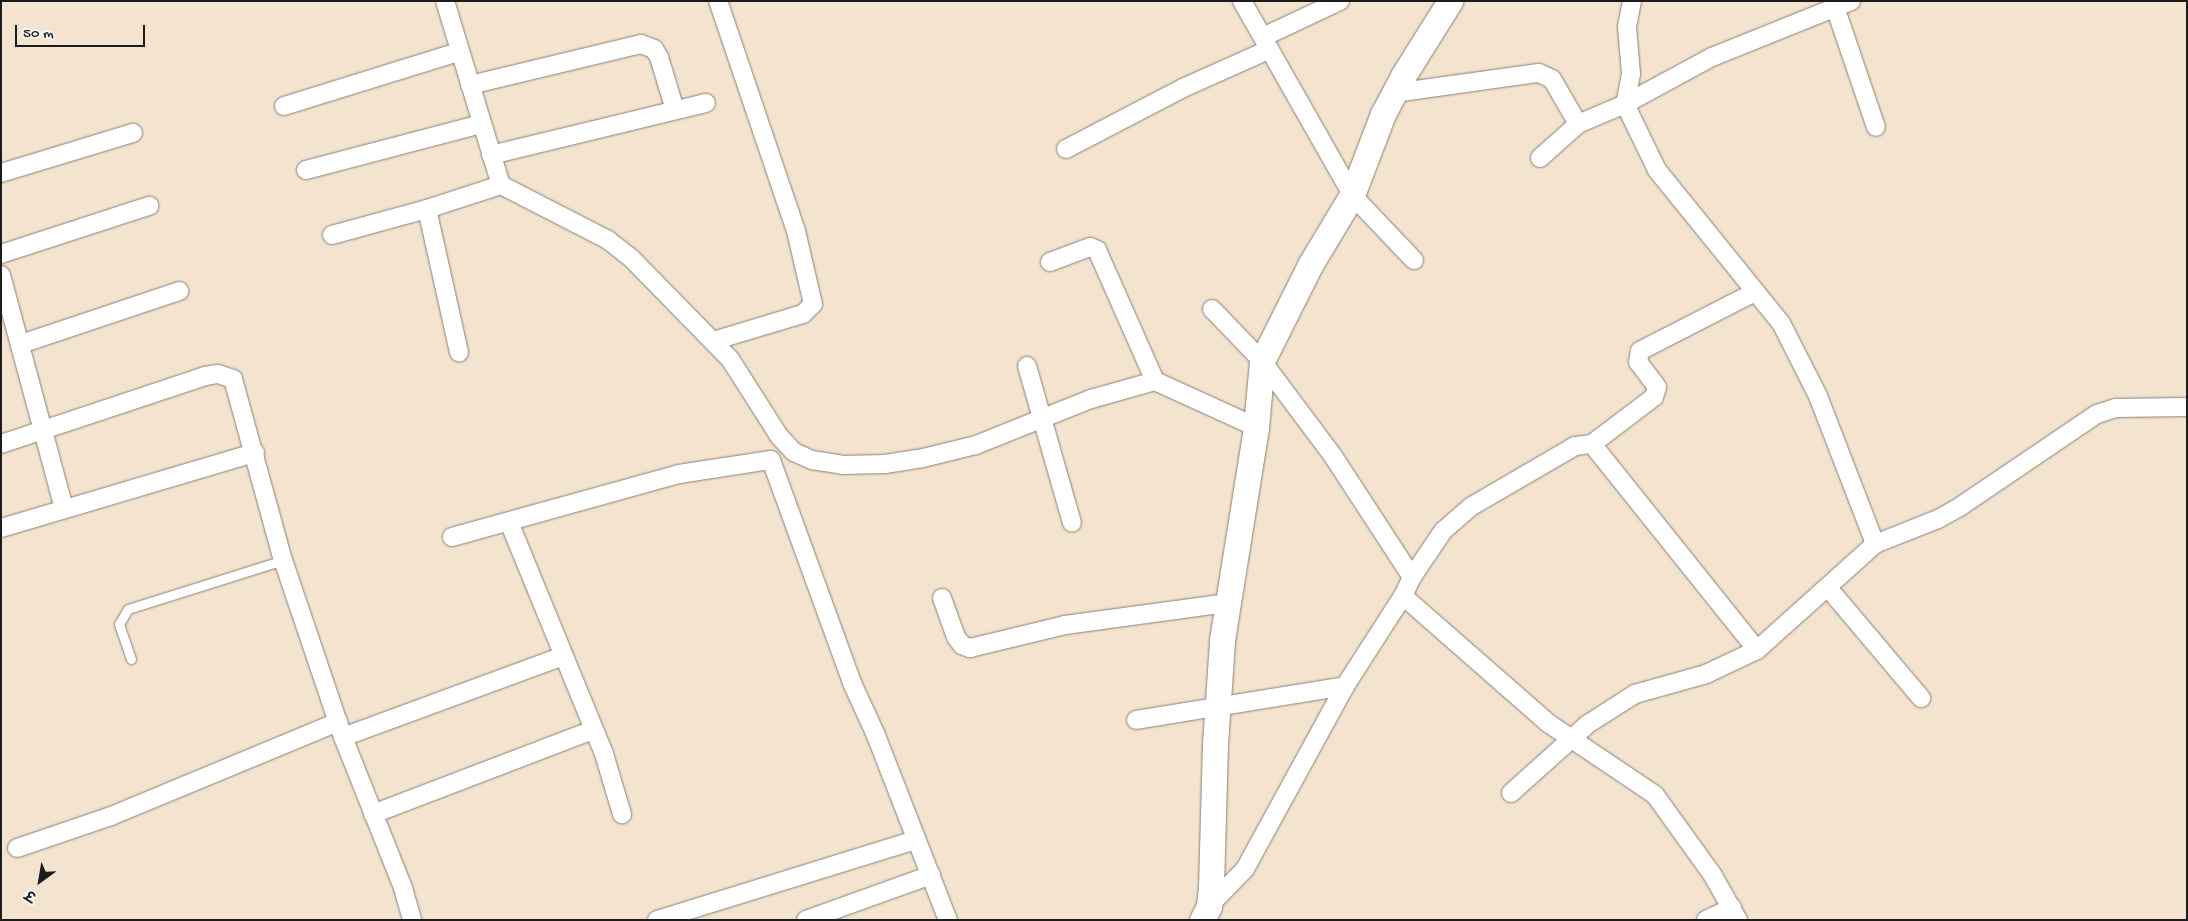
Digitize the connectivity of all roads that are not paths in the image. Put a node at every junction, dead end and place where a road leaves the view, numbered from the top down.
1 (445, 1) edge
2 (718, 1) edge
3 (1242, 1) edge
4 (1340, 1) edge
5 (1450, 1) edge
6 (1632, 1) edge
7 (1839, 3) edge
8 (1266, 43) junction
9 (458, 52) junction
10 (470, 85) junction
11 (1394, 94) junction
12 (706, 103) dead end
13 (1625, 104) junction
14 (284, 106) dead end
15 (675, 110) junction
16 (481, 124) junction
17 (1578, 124) junction
18 (1876, 126) dead end
19 (134, 133) dead end
20 (1066, 149) dead end
21 (491, 155) junction
22 (1540, 158) dead end
23 (306, 170) dead end
24 (1, 173) edge
25 (501, 185) junction
26 (1352, 196) junction
27 (148, 206) dead end
28 (428, 210) junction
29 (332, 235) dead end
30 (1, 254) edge
31 (1414, 260) dead end
32 (1050, 262) dead end
33 (1, 275) edge
34 (179, 291) dead end
35 (1755, 292) junction
36 (1212, 308) dead end
37 (714, 341) junction
38 (21, 344) junction
39 (459, 352) dead end
40 (1262, 361) junction
41 (1027, 366) dead end
42 (1155, 381) junction
43 (2187, 407) edge
44 (1042, 421) junction
45 (1256, 427) junction
46 (43, 430) junction
47 (1, 444) edge
48 (1592, 444) junction
49 (794, 452) junction
50 (255, 453) junction
51 (771, 460) junction
52 (64, 508) junction
53 (509, 522) junction
54 (1072, 523) dead end
55 (1, 528) edge
56 (452, 537) dead end
57 (1875, 544) junction
58 (283, 560) junction
59 (1412, 577) junction
60 (1829, 588) junction
61 (1403, 596) junction
62 (942, 598) dead end
63 (1227, 603) junction
64 (1757, 650) junction
65 (563, 656) junction
66 (131, 658) dead end
67 (1345, 686) junction
68 (1921, 698) dead end
69 (1217, 706) junction
70 (1136, 720) dead end
71 (340, 729) junction
72 (593, 730) junction
73 (1571, 736) junction
74 (1511, 793) dead end
75 (373, 814) junction
76 (622, 814) dead end
77 (916, 840) junction
78 (17, 848) dead end
79 (931, 876) junction
80 (1206, 913) edge
81 (1735, 914) edge
82 (412, 920) edge
83 (657, 920) edge
84 (806, 920) edge
85 (948, 920) edge
86 (1706, 920) edge

1 - 9 street
2 - 37 street
3 - 8 street
4 - 8 street
5 - 11 street
6 - 13 street
7 - 13 street
7 - 18 street
8 - 20 street
8 - 26 street
9 - 10 street
9 - 14 street
10 - 15 street
10 - 16 street
11 - 17 street
11 - 26 street
12 - 15 street
13 - 17 street
13 - 35 street
15 - 21 street
16 - 21 street
16 - 23 street
17 - 22 street
19 - 24 street
21 - 25 street
25 - 28 street
25 - 37 street
26 - 31 street
26 - 40 street
27 - 30 street
28 - 29 street
28 - 39 street
32 - 42 street
33 - 38 street
34 - 38 street
35 - 48 street
35 - 57 street
36 - 40 street
37 - 49 street
38 - 46 street
40 - 45 street
40 - 59 street
41 - 44 street
42 - 44 street
42 - 45 street
43 - 57 street
44 - 49 street
44 - 54 street
45 - 63 street
46 - 47 street
46 - 50 street
46 - 52 street
48 - 59 street
48 - 64 street
49 - 51 street
50 - 52 street
50 - 58 street
51 - 53 street
51 - 77 street
52 - 55 street
53 - 56 street
53 - 65 street
57 - 60 street
58 - 66 lane
58 - 71 street
59 - 61 street
60 - 64 street
60 - 68 street
61 - 67 street
61 - 73 street
62 - 63 street
63 - 69 street
64 - 73 street
65 - 71 street
65 - 72 street
67 - 69 street
67 - 80 street
69 - 70 street
69 - 80 street
71 - 75 street
71 - 78 street
72 - 75 street
72 - 76 street
73 - 74 street
73 - 81 street
75 - 82 street
77 - 79 street
77 - 83 street
79 - 84 street
79 - 85 street
81 - 86 street

